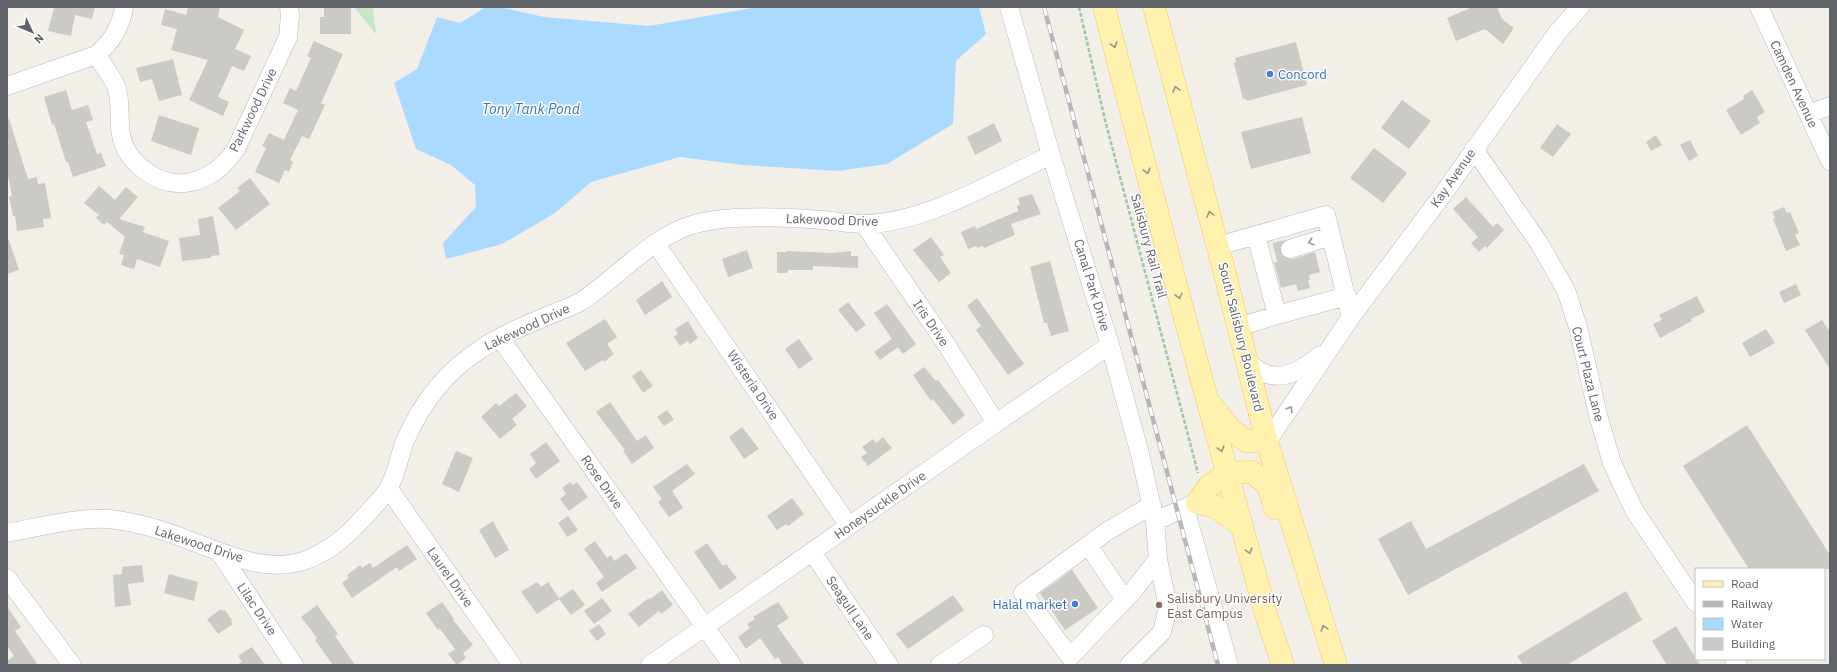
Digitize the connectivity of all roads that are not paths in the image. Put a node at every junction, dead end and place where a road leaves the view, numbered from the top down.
1 (124, 7) edge
2 (289, 7) edge
3 (1009, 7) edge
4 (1104, 7) edge
5 (1154, 7) edge
6 (1580, 7) edge
7 (1759, 7) edge
8 (96, 55) junction
9 (7, 86) edge
10 (1830, 106) edge
11 (1808, 114) junction
12 (1474, 148) junction
13 (1051, 155) junction
14 (1830, 161) edge
15 (864, 224) junction
16 (1256, 235) junction
17 (1331, 236) junction
18 (656, 244) junction
19 (1218, 246) junction
20 (1276, 253) junction
21 (1347, 296) junction
22 (1277, 315) junction
23 (1351, 317) junction
24 (1239, 327) junction
25 (500, 338) junction
26 (1110, 345) junction
27 (1328, 350) junction
28 (1248, 362) junction
29 (1208, 402) junction
30 (996, 423) junction
31 (1268, 442) junction
32 (1228, 473) junction
33 (389, 489) junction
34 (1197, 499) junction
35 (1154, 513) junction
36 (849, 526) junction
37 (1242, 526) junction
38 (7, 533) edge
39 (1088, 545) junction
40 (1299, 550) junction
41 (812, 552) junction
42 (220, 553) junction
43 (1158, 559) junction
44 (7, 578) edge
45 (1125, 600) junction
46 (1695, 602) edge
47 (704, 626) junction
48 (984, 635) dead end
49 (72, 665) edge
50 (294, 665) edge
51 (512, 665) edge
52 (650, 665) edge
53 (732, 665) edge
54 (889, 665) edge
55 (940, 665) edge
56 (1129, 665) edge
57 (1229, 665) edge
58 (1284, 665) edge
59 (1336, 665) edge

1 - 8 street
2 - 8 street, Parkwood Drive
3 - 13 street, Canal Park Drive
4 -> 29 main road
19 -> 5 main road, South Salisbury Boulevard
6 - 12 street, Kay Avenue
7 - 11 street, Camden Avenue
8 - 9 street
10 - 11 street
11 - 14 street, Camden Avenue
12 - 23 street, Kay Avenue
12 - 46 street, Court Plaza Lane
13 - 15 street, Lakewood Drive
13 - 26 street, Canal Park Drive
15 - 18 street, Lakewood Drive
15 - 30 street, Iris Drive
16 - 17 street
16 - 19 street
16 - 20 street
17 -> 20 street
17 - 21 street
18 - 25 street, Lakewood Drive
18 - 36 street, Wisteria Drive
19 - 24 main road, South Salisbury Boulevard
20 - 22 street
21 - 22 street
21 - 23 street
22 - 24 street
23 - 27 street, Kay Avenue
24 - 28 main road, South Salisbury Boulevard
25 - 33 street, Lakewood Drive
25 - 47 street, Rose Drive
26 - 30 street, Honeysuckle Drive
26 - 35 street, Canal Park Drive
27 - 28 street, Kay Avenue
31 -> 27 street, Kay Avenue
28 - 31 main road, South Salisbury Boulevard
29 - 31 main road
29 -> 32 main road
30 - 36 street, Honeysuckle Drive
31 - 40 main road, South Salisbury Boulevard
32 - 34 main road
32 - 37 main road
32 - 40 main road
33 - 42 street, Lakewood Drive
33 - 51 street, Laurel Drive
34 - 35 street
34 - 37 main road
34 - 57 street
35 - 39 street
35 - 43 street, Canal Park Drive
36 - 41 street, Honeysuckle Drive
37 -> 58 main road
38 - 42 street, Lakewood Drive
39 - 45 street
39 - 45 street
59 -> 40 main road, South Salisbury Boulevard
41 - 47 street, Honeysuckle Drive
41 - 54 street, Seagull Lane
42 - 50 street, Lilac Drive
43 - 45 street
43 - 56 street, Canal Park Drive
44 - 49 street
47 - 52 street, Honeysuckle Drive
47 - 53 street, Rose Drive
48 - 55 street

